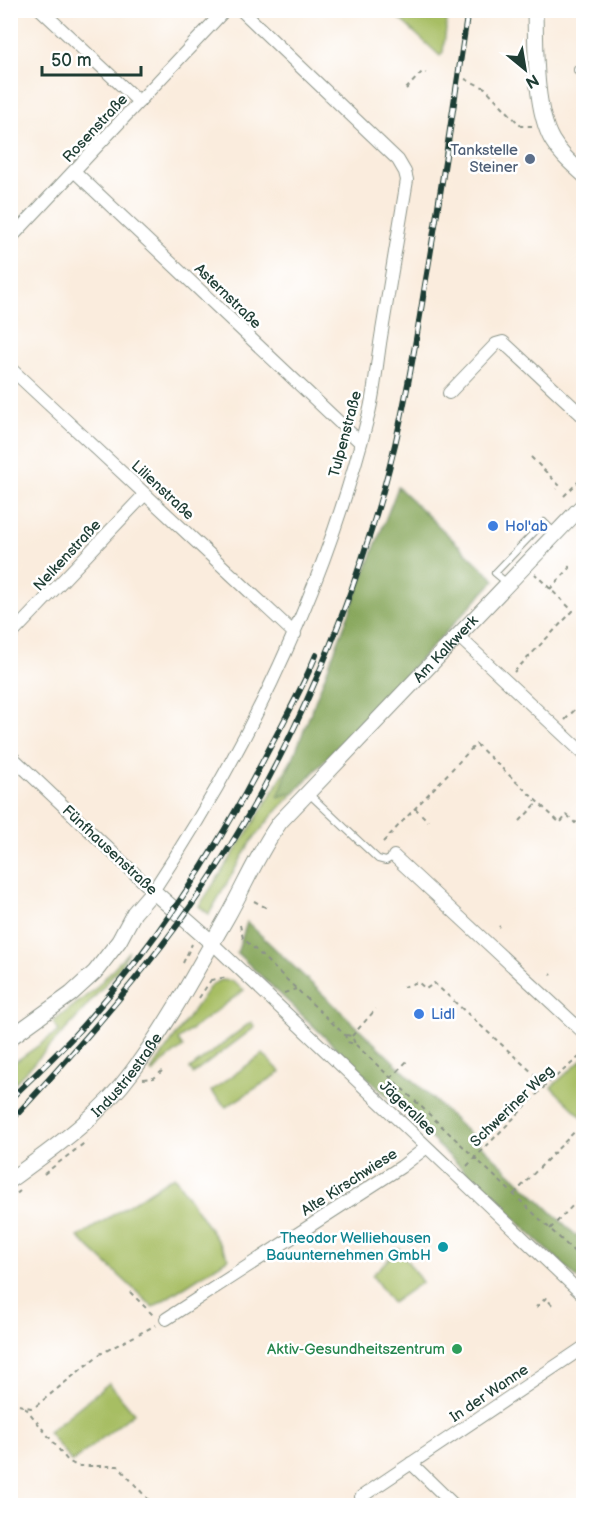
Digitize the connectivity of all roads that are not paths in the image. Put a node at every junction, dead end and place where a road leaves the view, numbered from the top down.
1 (41, 10) edge
2 (225, 10) edge
3 (241, 10) edge
4 (535, 10) edge
5 (139, 102) junction
6 (74, 171) junction
7 (584, 175) edge
8 (10, 239) edge
9 (10, 368) edge
10 (449, 393) dead end
11 (584, 417) edge
12 (360, 442) junction
13 (145, 494) junction
14 (584, 504) edge
15 (295, 634) junction
16 (10, 636) edge
17 (458, 636) junction
18 (584, 754) edge
19 (10, 755) edge
20 (308, 793) junction
21 (394, 856) joint
22 (153, 891) junction
23 (211, 942) junction
24 (583, 1032) edge
25 (10, 1038) edge
26 (427, 1147) junction
27 (10, 1180) edge
28 (584, 1296) edge
29 (166, 1319) dead end
30 (584, 1347) edge
31 (411, 1463) junction
32 (361, 1497) dead end
33 (455, 1506) edge

1 - 5 street
2 - 5 street, Rosenstraße
3 - 12 street, Tulpenstraße
4 - 7 street
5 - 6 street, Rosenstraße
6 - 8 street, Rosenstraße
6 - 12 street, Asternstraße
9 - 13 street, Lilienstraße
10 - 11 street
12 - 15 street, Tulpenstraße
13 - 15 street, Lilienstraße
13 - 16 street, Nelkenstraße
14 - 17 street, Am Kalkwerk
15 - 22 street, Tulpenstraße
17 - 18 street
17 - 20 street, Am Kalkwerk
19 - 22 street, Fünfhausenstraße
20 - 21 lane
20 - 23 street, Am Kalkwerk
21 - 24 street
22 - 23 street, Fünfhausenstraße
22 - 25 street
23 - 26 street, Jägerallee
23 - 27 street, Industriestraße
26 - 28 street, Jägerallee
26 - 29 street, Alte Kirschwiese
30 - 31 street, In der Wanne
31 - 32 street, In der Wanne
31 - 33 street

